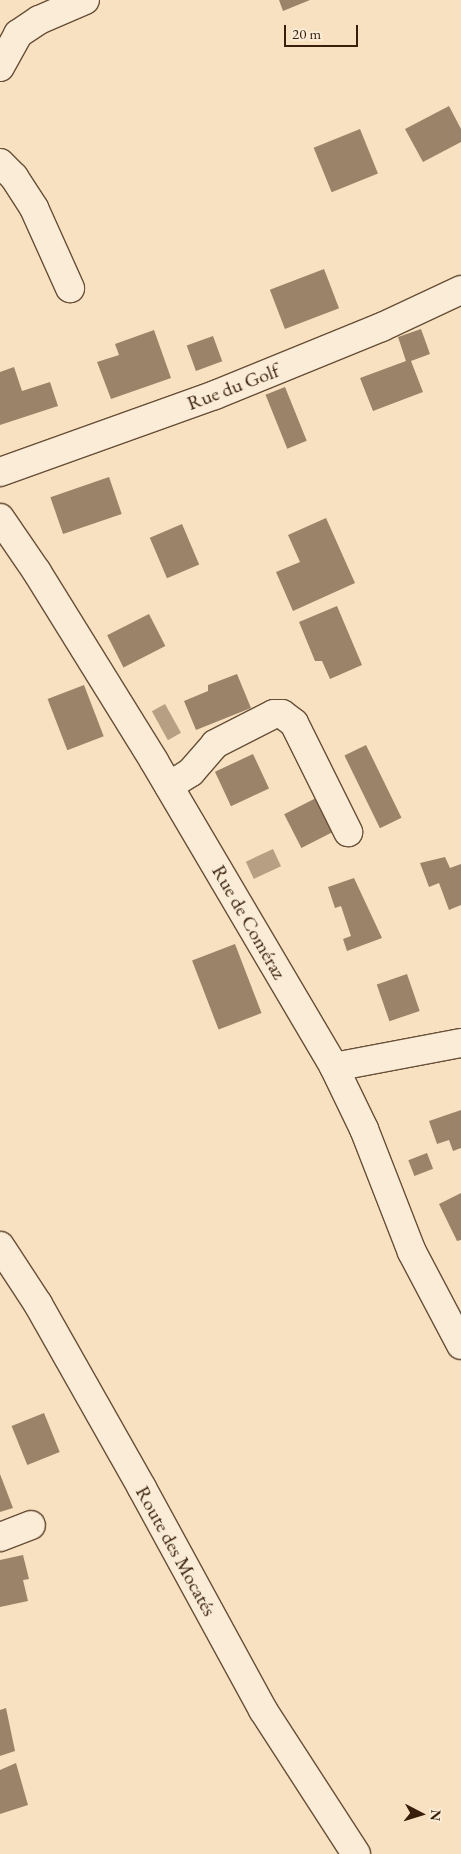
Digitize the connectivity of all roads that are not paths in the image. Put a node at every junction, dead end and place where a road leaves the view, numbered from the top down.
1 (84, 0) edge
2 (0, 67) edge
3 (0, 163) edge
4 (70, 288) dead end
5 (461, 290) edge
6 (0, 472) edge
7 (0, 518) edge
8 (169, 786) junction
9 (348, 832) dead end
10 (461, 1043) edge
11 (334, 1067) junction
12 (0, 1246) edge
13 (461, 1345) edge
14 (31, 1525) dead end
15 (0, 1537) edge
16 (356, 1854) edge

1 - 2 street
3 - 4 street
5 - 6 street, Rue du Golf
7 - 8 street, Rue de Coméraz
8 - 9 street
8 - 11 street, Rue de Coméraz
10 - 11 street
11 - 13 street, Rue de Coméraz
12 - 16 street, Route des Mocatés
14 - 15 street

